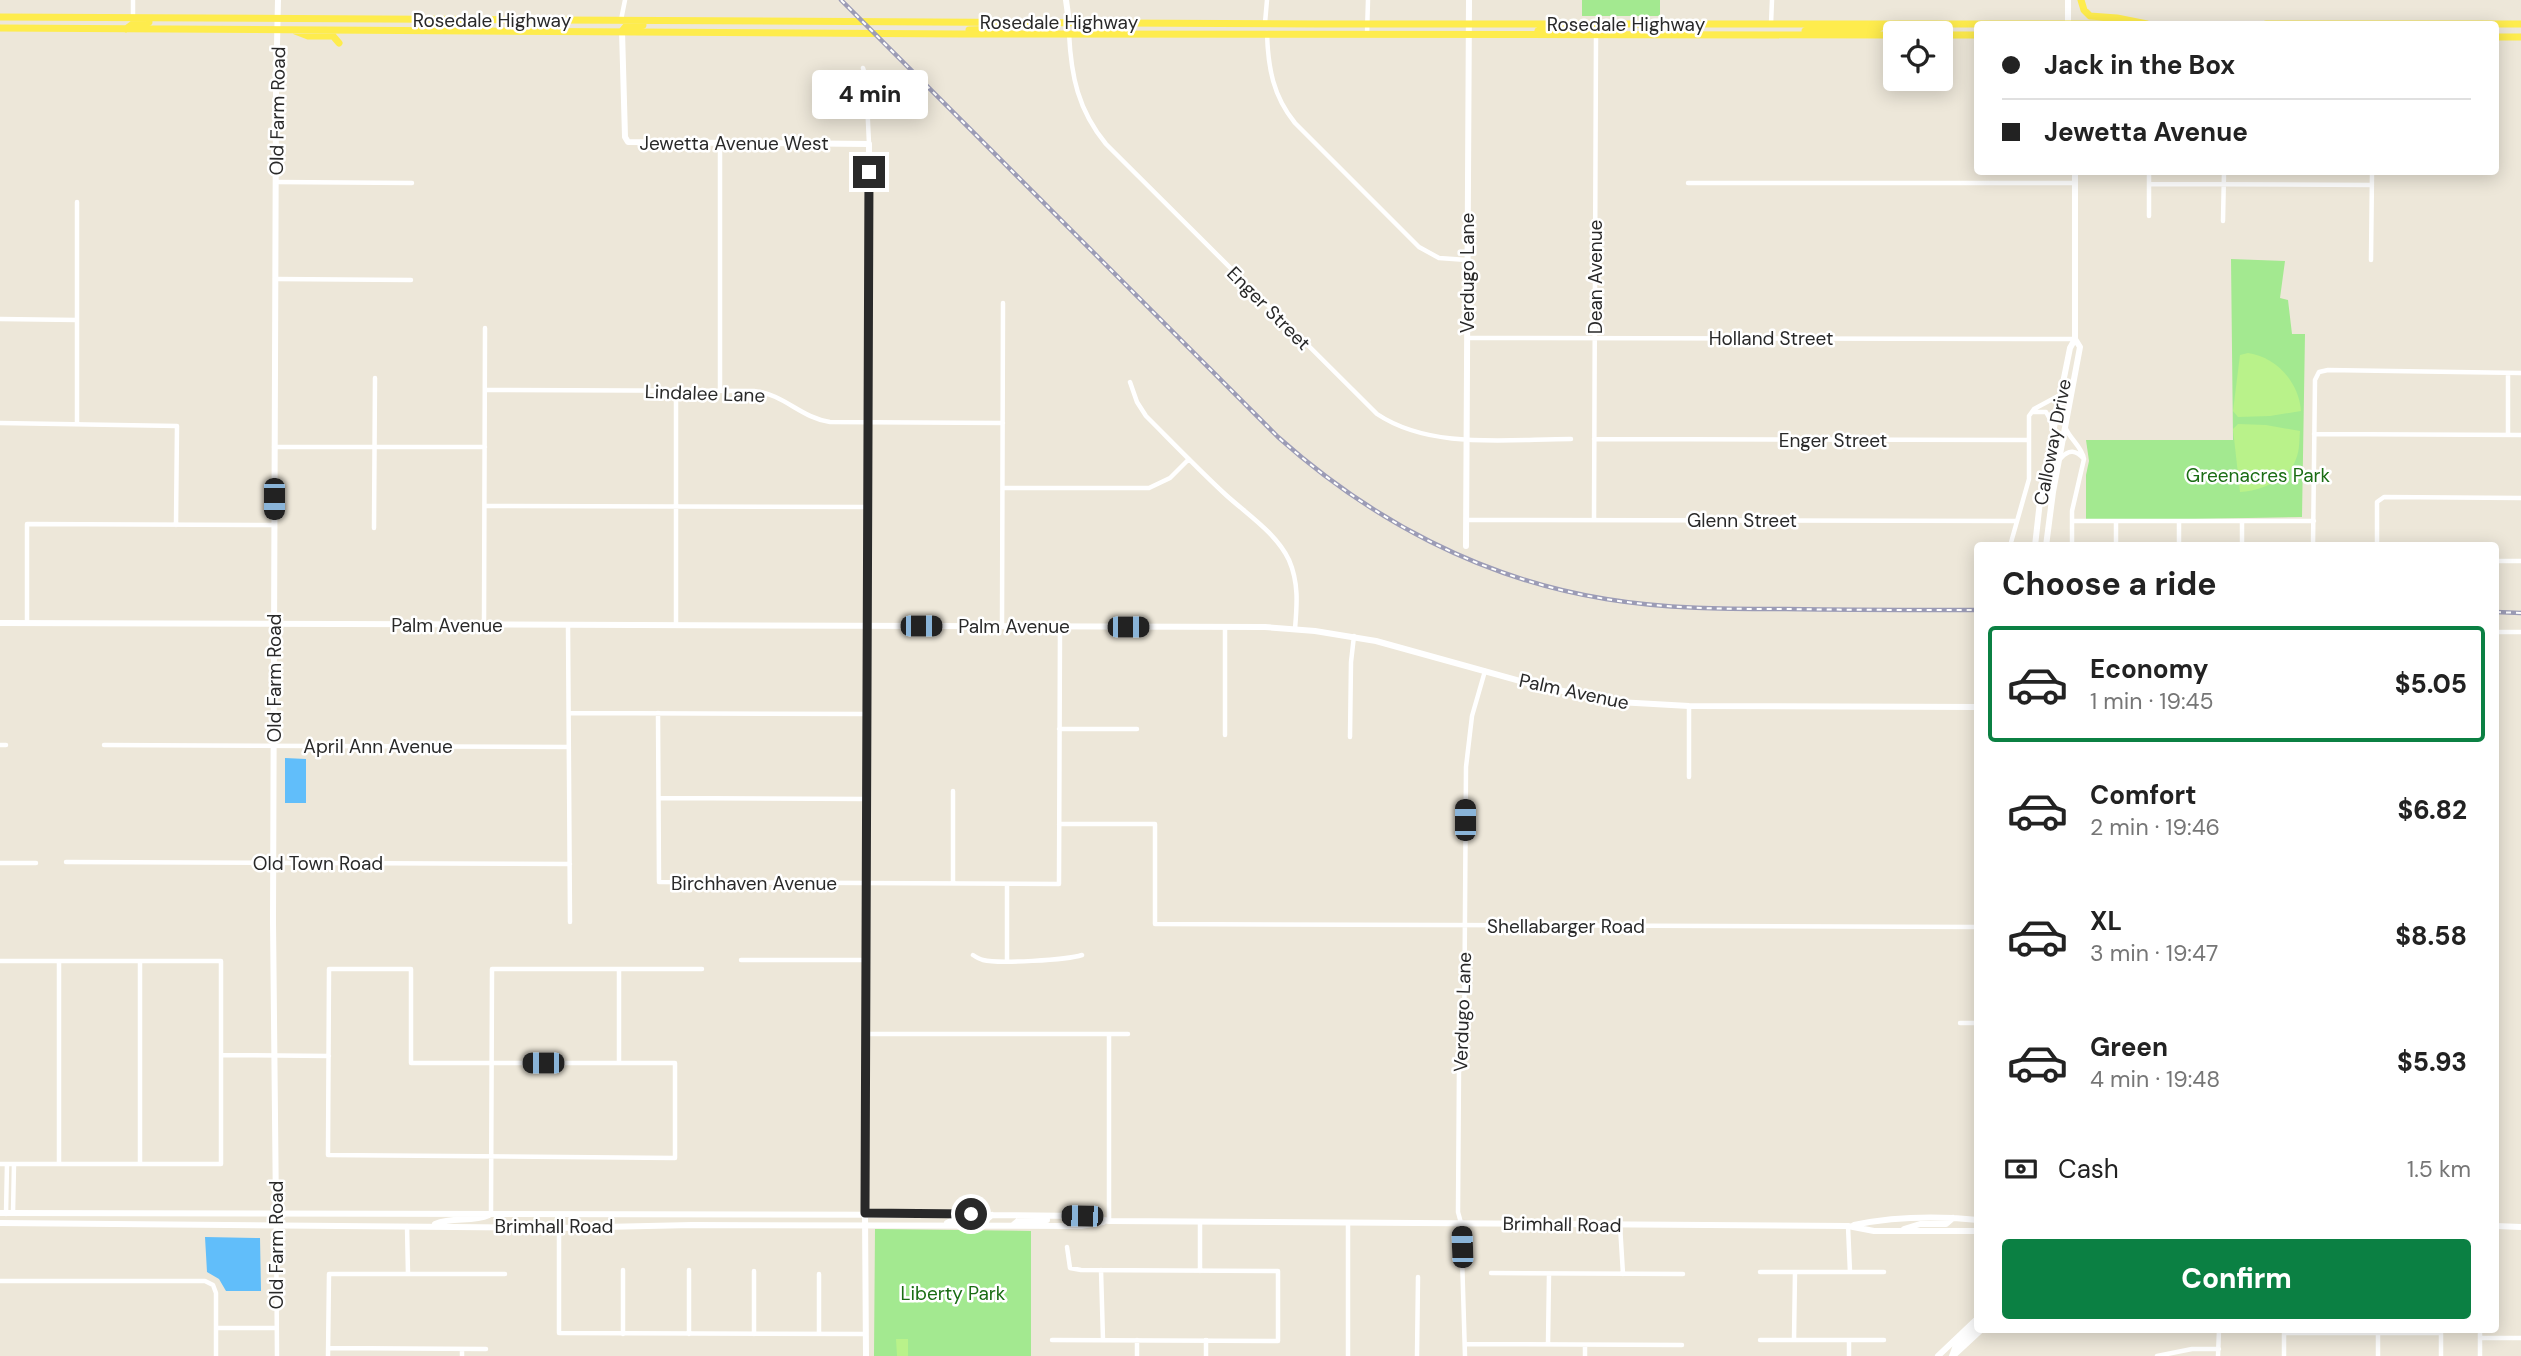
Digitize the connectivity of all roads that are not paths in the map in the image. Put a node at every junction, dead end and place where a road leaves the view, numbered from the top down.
1 (133, 0) edge
2 (278, 0) edge
3 (625, 0) edge
4 (1066, 0) edge
5 (1267, 0) edge
6 (1367, 0) edge
7 (1469, 0) edge
8 (1772, 0) edge
9 (2068, 0) edge
10 (2081, 0) edge
11 (0, 17) edge
12 (133, 18) junction
13 (184, 18) junction
14 (278, 19) junction
15 (463, 19) junction
16 (621, 20) junction
17 (745, 21) junction
18 (2068, 21) edge
19 (2081, 21) edge
20 (2132, 21) edge
21 (1069, 22) junction
22 (1138, 22) junction
23 (1265, 23) junction
24 (1367, 23) junction
25 (1468, 23) junction
26 (1315, 24) junction
27 (1574, 24) junction
28 (1677, 24) junction
29 (1771, 24) junction
30 (1883, 24) edge
31 (1953, 24) edge
32 (1974, 24) edge
33 (2499, 24) edge
34 (2521, 24) edge
35 (1883, 25) edge
36 (0, 28) edge
37 (126, 29) junction
38 (278, 29) junction
39 (291, 29) junction
40 (384, 30) junction
41 (547, 31) junction
42 (622, 31) junction
43 (1069, 33) junction
44 (1189, 33) junction
45 (1267, 33) junction
46 (958, 34) junction
47 (1367, 34) junction
48 (1468, 34) junction
49 (1530, 34) junction
50 (1596, 34) junction
51 (1780, 35) junction
52 (1883, 35) edge
53 (1953, 35) edge
54 (1974, 35) edge
55 (2499, 37) edge
56 (2521, 37) edge
57 (339, 43) dead end
58 (863, 68) dead end
59 (720, 143) junction
60 (869, 144) junction
61 (2075, 175) edge
62 (2149, 175) edge
63 (2224, 175) edge
64 (2372, 175) edge
65 (275, 182) junction
66 (412, 183) dead end
67 (1688, 183) dead end
68 (2075, 183) junction
69 (2149, 184) junction
70 (2224, 184) junction
71 (2372, 185) junction
72 (77, 202) dead end
73 (2149, 215) dead end
74 (2223, 222) dead end
75 (1467, 260) junction
76 (2371, 260) dead end
77 (275, 279) junction
78 (411, 280) dead end
79 (1003, 303) dead end
80 (0, 319) edge
81 (77, 320) junction
82 (485, 328) dead end
83 (1467, 338) junction
84 (1595, 338) junction
85 (2075, 339) junction
86 (2508, 373) junction
87 (2521, 373) edge
88 (375, 378) dead end
89 (1130, 382) dead end
90 (485, 390) junction
91 (676, 390) junction
92 (720, 391) junction
93 (2061, 394) junction
94 (2031, 412) junction
95 (868, 422) junction
96 (1003, 422) junction
97 (0, 423) edge
98 (77, 423) junction
99 (2066, 429) junction
100 (2314, 434) junction
101 (2508, 435) junction
102 (2521, 435) edge
103 (2052, 436) junction
104 (1467, 439) junction
105 (1571, 439) dead end
106 (1594, 439) junction
107 (2029, 440) junction
108 (274, 447) junction
109 (485, 447) junction
110 (374, 448) junction
111 (1189, 459) junction
112 (2084, 459) junction
113 (2058, 461) junction
114 (1003, 488) junction
115 (2521, 498) edge
116 (485, 506) junction
117 (676, 506) junction
118 (868, 507) junction
119 (1466, 520) junction
120 (1594, 520) junction
121 (2017, 521) junction
122 (2072, 521) junction
123 (2116, 521) junction
124 (2179, 521) junction
125 (2242, 521) junction
126 (2314, 521) junction
127 (176, 525) junction
128 (274, 525) junction
129 (374, 528) dead end
130 (2011, 542) edge
131 (2035, 542) edge
132 (2047, 542) edge
133 (2072, 542) edge
134 (2116, 542) edge
135 (2179, 542) edge
136 (2242, 542) edge
137 (2314, 542) edge
138 (2377, 542) edge
139 (1466, 546) dead end
140 (2499, 561) edge
141 (2521, 561) edge
142 (0, 623) edge
143 (27, 623) junction
144 (274, 624) junction
145 (484, 625) junction
146 (568, 625) junction
147 (676, 625) junction
148 (867, 625) junction
149 (1002, 626) junction
150 (1060, 627) junction
151 (1225, 627) junction
152 (1295, 629) junction
153 (2499, 632) edge
154 (2521, 632) edge
155 (1354, 636) junction
156 (1485, 671) junction
157 (1689, 706) junction
158 (1974, 707) edge
159 (569, 713) junction
160 (659, 713) junction
161 (867, 714) junction
162 (1059, 729) junction
163 (1137, 729) dead end
164 (1224, 735) dead end
165 (1350, 737) dead end
166 (104, 745) dead end
167 (274, 746) junction
168 (569, 747) junction
169 (1689, 777) dead end
170 (953, 790) dead end
171 (659, 798) junction
172 (867, 799) junction
173 (1059, 824) junction
174 (66, 862) dead end
175 (273, 862) junction
176 (0, 863) edge
177 (36, 863) dead end
178 (570, 863) junction
179 (867, 883) junction
180 (953, 883) junction
181 (1007, 884) junction
182 (570, 922) dead end
183 (1465, 925) junction
184 (1974, 927) edge
185 (973, 955) dead end
186 (1082, 955) dead end
187 (741, 960) dead end
188 (866, 960) junction
189 (1007, 960) junction
190 (0, 961) edge
191 (59, 961) junction
192 (140, 961) junction
193 (619, 969) junction
194 (702, 969) dead end
195 (1960, 1023) dead end
196 (1974, 1023) edge
197 (866, 1034) junction
198 (1109, 1034) junction
199 (1128, 1034) dead end
200 (221, 1055) junction
201 (274, 1055) junction
202 (328, 1056) junction
203 (492, 1063) junction
204 (619, 1063) junction
205 (492, 1157) junction
206 (3, 1164) edge
207 (14, 1164) junction
208 (59, 1164) junction
209 (140, 1164) junction
210 (276, 1213) junction
211 (865, 1213) junction
212 (491, 1214) junction
213 (992, 1215) junction
214 (4, 1216) edge
215 (1058, 1216) junction
216 (1953, 1219) junction
217 (1974, 1220) edge
218 (1108, 1221) junction
219 (1200, 1221) junction
220 (1348, 1222) junction
221 (1461, 1223) junction
222 (276, 1225) junction
223 (407, 1225) junction
224 (434, 1225) junction
225 (942, 1225) junction
226 (1013, 1225) junction
227 (1620, 1225) junction
228 (866, 1226) junction
229 (1848, 1226) junction
230 (2499, 1226) edge
231 (2521, 1227) edge
232 (559, 1228) junction
233 (1899, 1231) junction
234 (1974, 1231) edge
235 (1067, 1247) dead end
236 (623, 1270) dead end
237 (689, 1270) dead end
238 (1101, 1270) junction
239 (1200, 1270) junction
240 (754, 1271) dead end
241 (1760, 1272) dead end
242 (1795, 1272) junction
243 (1850, 1272) junction
244 (1884, 1272) dead end
245 (1491, 1273) dead end
246 (408, 1274) junction
247 (505, 1274) dead end
248 (819, 1274) dead end
249 (1549, 1274) junction
250 (1623, 1274) junction
251 (1683, 1274) dead end
252 (1418, 1277) dead end
253 (0, 1281) edge
254 (1974, 1322) edge
255 (217, 1328) junction
256 (276, 1328) junction
257 (1974, 1329) edge
258 (1978, 1333) edge
259 (2219, 1333) edge
260 (2284, 1333) edge
261 (2378, 1333) edge
262 (2441, 1333) edge
263 (2480, 1333) edge
264 (623, 1334) junction
265 (688, 1334) junction
266 (754, 1334) junction
267 (819, 1334) junction
268 (866, 1334) junction
269 (2480, 1338) junction
270 (2521, 1338) edge
271 (1052, 1339) dead end
272 (1760, 1339) dead end
273 (1103, 1340) junction
274 (1137, 1340) junction
275 (1206, 1340) junction
276 (1794, 1340) junction
277 (1849, 1340) junction
278 (1884, 1340) dead end
279 (1465, 1344) junction
280 (1548, 1344) junction
281 (1585, 1345) junction
282 (1682, 1345) dead end
283 (328, 1348) junction
284 (462, 1349) junction
285 (486, 1349) dead end
286 (1947, 1349) junction
287 (2219, 1349) junction
288 (216, 1356) edge
289 (276, 1356) edge
290 (328, 1356) edge
291 (462, 1356) edge
292 (866, 1356) edge
293 (1137, 1356) edge
294 (1206, 1356) edge
295 (1348, 1356) edge
296 (1417, 1356) edge
297 (1465, 1356) edge
298 (1585, 1356) edge
299 (1849, 1356) edge
300 (1938, 1356) edge
301 (1943, 1356) edge
302 (1953, 1356) edge
303 (2157, 1356) edge
304 (2218, 1356) edge
305 (2284, 1356) edge
306 (2378, 1356) edge
307 (2441, 1356) edge
308 (2480, 1356) edge

1 - 12 street
2 - 14 street, Old Farm Road
3 - 16 street
4 - 21 street
5 - 23 street
6 - 24 street
7 - 25 street, Verdugo Lane
8 - 29 street
9 - 18 street
10 - 19 street
10 - 20 main road
11 - 12 main road, Rosedale Highway
12 - 13 main road, Rosedale Highway
13 - 14 main road, Rosedale Highway
13 - 37 main road
14 - 15 main road, Rosedale Highway
14 - 38 street, Old Farm Road
15 - 16 main road, Rosedale Highway
15 - 40 main road
16 - 17 main road, Rosedale Highway
16 - 41 main road
17 - 21 main road, Rosedale Highway
17 - 42 main road
21 - 22 main road, Rosedale Highway
21 - 46 main road
22 - 23 main road, Rosedale Highway
22 - 43 main road
23 - 26 main road, Rosedale Highway
23 - 44 main road
24 - 25 main road, Rosedale Highway
24 - 26 main road, Rosedale Highway
24 - 47 street
25 - 27 main road, Rosedale Highway
25 - 48 street, Verdugo Lane
26 - 45 main road
27 - 28 main road, Rosedale Highway
27 - 49 main road
28 - 29 main road, Rosedale Highway
28 - 50 main road
29 - 30 main road, Rosedale Highway
31 - 32 main road, Rosedale Highway
33 - 34 main road
35 - 51 main road
36 - 37 main road, Rosedale Highway
37 - 38 main road, Rosedale Highway
38 - 39 main road, Rosedale Highway
38 - 65 street, Old Farm Road
39 - 40 main road, Rosedale Highway
39 - 57 main road
40 - 41 main road, Rosedale Highway
41 - 42 main road, Rosedale Highway
42 - 46 main road, Rosedale Highway
42 - 59 street, Jewetta Avenue West
43 - 44 main road, Rosedale Highway
43 - 46 main road, Rosedale Highway
43 - 104 street, Enger Street
44 - 45 main road, Rosedale Highway
45 - 47 main road, Rosedale Highway
45 - 75 street
47 - 48 main road, Rosedale Highway
48 - 49 main road, Rosedale Highway
48 - 75 street, Verdugo Lane
49 - 50 main road, Rosedale Highway
50 - 51 main road, Rosedale Highway
50 - 84 street, Dean Avenue
51 - 52 main road, Rosedale Highway
53 - 54 main road
55 - 56 main road
58 - 60 street
59 - 60 street, Jewetta Avenue West
59 - 92 street
60 - 95 street
61 - 68 street, Calloway Drive
62 - 69 street
63 - 70 street
64 - 71 street
65 - 66 street
65 - 77 street, Old Farm Road
67 - 68 street
68 - 85 street, Calloway Drive
69 - 70 street
69 - 73 street
70 - 71 street
70 - 74 street
71 - 76 street
72 - 81 street
75 - 83 street, Verdugo Lane
77 - 78 street
77 - 108 street, Old Farm Road
79 - 96 street
80 - 81 street
81 - 98 street
82 - 90 street
83 - 84 street, Holland Street
83 - 104 street, Verdugo Lane
84 - 85 street, Holland Street
84 - 106 street, Dean Avenue
85 - 93 street, Calloway Drive
85 - 99 street, Calloway Drive
86 - 87 street
86 - 100 street
86 - 101 street
88 - 110 street
89 - 111 street
90 - 91 street, Lindalee Lane
90 - 109 street
91 - 92 street, Lindalee Lane
91 - 117 street
92 - 95 street, Lindalee Lane
93 - 94 street
93 - 103 street, Calloway Drive
94 - 103 street
94 - 107 street
95 - 96 street, Lindalee Lane
95 - 118 street
96 - 114 street
97 - 98 street
98 - 127 street
99 - 112 street
99 - 113 street, Calloway Drive
100 - 101 street
100 - 126 street
101 - 102 street
103 - 131 street, Calloway Drive
104 - 105 street, Enger Street
104 - 119 street, Verdugo Lane
106 - 107 street, Enger Street
106 - 120 street, Dean Avenue
107 - 121 street
108 - 110 street
108 - 128 street, Old Farm Road
109 - 110 street
109 - 116 street
110 - 129 street
111 - 114 street
111 - 152 street
112 - 113 street
112 - 122 street
113 - 132 street, Calloway Drive
114 - 149 street
115 - 138 street
116 - 117 street
116 - 145 street
117 - 118 street
117 - 147 street
118 - 148 street
119 - 120 street, Glenn Street
119 - 139 street, Verdugo Lane
120 - 121 street, Glenn Street
121 - 130 street
122 - 123 street
122 - 133 street
123 - 124 street
123 - 134 street
124 - 125 street
124 - 135 street
125 - 126 street
125 - 136 street
126 - 137 street
127 - 128 street
127 - 143 street
128 - 144 street, Old Farm Road
140 - 141 street
142 - 143 street, Palm Avenue
143 - 144 street, Palm Avenue
144 - 145 street, Palm Avenue
144 - 167 street, Old Farm Road
145 - 146 street, Palm Avenue
146 - 147 street, Palm Avenue
146 - 159 street
147 - 148 street, Palm Avenue
148 - 149 street, Palm Avenue
148 - 161 street
149 - 150 street, Palm Avenue
150 - 151 street, Palm Avenue
150 - 162 street
151 - 152 street, Palm Avenue
151 - 164 street
152 - 155 street, Palm Avenue
153 - 154 street
155 - 156 street, Palm Avenue
155 - 165 street
156 - 157 street, Palm Avenue
156 - 183 street, Verdugo Lane
157 - 158 street, Palm Avenue
157 - 169 street
159 - 160 street
159 - 168 street
160 - 161 street
160 - 171 street
161 - 172 street
162 - 163 street
162 - 173 street
166 - 167 street, April Ann Avenue
167 - 168 street, April Ann Avenue
167 - 175 street, Old Farm Road
168 - 178 street
170 - 180 street
171 - 172 street
171 - 179 street, Birchhaven Avenue
172 - 179 street
173 - 181 street, Birchhaven Avenue
173 - 183 street, Shellabarger Road
174 - 175 street, Old Town Road
175 - 178 street, Old Town Road
175 - 201 street, Old Farm Road
176 - 177 street
178 - 182 street
179 - 180 street, Birchhaven Avenue
179 - 188 street
180 - 181 street, Birchhaven Avenue
181 - 189 street
183 - 184 street, Shellabarger Road
183 - 221 street, Verdugo Lane
185 - 189 street
186 - 189 street
187 - 188 street
188 - 197 street
190 - 191 street
191 - 192 street
191 - 208 street
192 - 200 street
192 - 209 street
193 - 194 street
193 - 203 street
193 - 204 street
195 - 196 street
197 - 198 street
197 - 211 street
198 - 199 street
198 - 218 street
200 - 201 street
200 - 209 street
201 - 202 street
201 - 210 street, Old Farm Road
202 - 203 street
202 - 205 street
203 - 204 street
203 - 205 street
204 - 205 street
205 - 212 street
206 - 207 street
206 - 214 street
207 - 208 street
207 - 214 street
208 - 209 street
210 - 212 street, Brimhall Road
210 - 214 street, Brimhall Road
210 - 222 street, Old Farm Road
211 - 212 street, Brimhall Road
211 - 213 street, Brimhall Road
211 - 228 street
212 - 224 street
213 - 215 street, Brimhall Road
213 - 225 street
214 - 222 street, Brimhall Road
215 - 218 street, Brimhall Road
215 - 226 street
216 - 217 street, Brimhall Road
216 - 229 street, Brimhall Road
216 - 233 street
218 - 219 street, Brimhall Road
218 - 226 street, Brimhall Road
219 - 220 street, Brimhall Road
219 - 239 street
220 - 221 street, Brimhall Road
220 - 295 street
221 - 227 street, Brimhall Road
221 - 279 street, Verdugo Lane
222 - 223 street, Brimhall Road
222 - 256 street, Old Farm Road
223 - 224 street, Brimhall Road
223 - 246 street
224 - 232 street, Brimhall Road
225 - 226 street, Brimhall Road
225 - 228 street, Brimhall Road
227 - 229 street, Brimhall Road
227 - 250 street
228 - 232 street, Brimhall Road
228 - 268 street
229 - 233 street, Brimhall Road
229 - 243 street
230 - 231 street
232 - 264 street
233 - 234 street, Brimhall Road
235 - 238 street
236 - 264 street
237 - 265 street
238 - 239 street
238 - 273 street
239 - 275 street
240 - 266 street
241 - 242 street
242 - 243 street
242 - 276 street
243 - 244 street
245 - 249 street
246 - 247 street
246 - 283 street
248 - 267 street
249 - 250 street
249 - 280 street
250 - 251 street
252 - 296 street
253 - 255 street
254 - 286 street
255 - 256 street
255 - 288 street
256 - 289 street, Old Farm Road
257 - 302 street
258 - 302 street
259 - 287 street
260 - 305 street
261 - 306 street
262 - 307 street
263 - 269 street
264 - 265 street
265 - 266 street
266 - 267 street
267 - 268 street
268 - 292 street
269 - 270 street
269 - 308 street
271 - 273 street
272 - 276 street
273 - 274 street
274 - 275 street
274 - 293 street
275 - 294 street
276 - 277 street
277 - 278 street
277 - 299 street
279 - 280 street
279 - 297 street, Verdugo Lane
280 - 281 street
281 - 282 street
281 - 298 street
283 - 284 street
283 - 290 street
284 - 285 street
284 - 291 street
286 - 300 street
286 - 301 street
287 - 303 street
287 - 304 street

